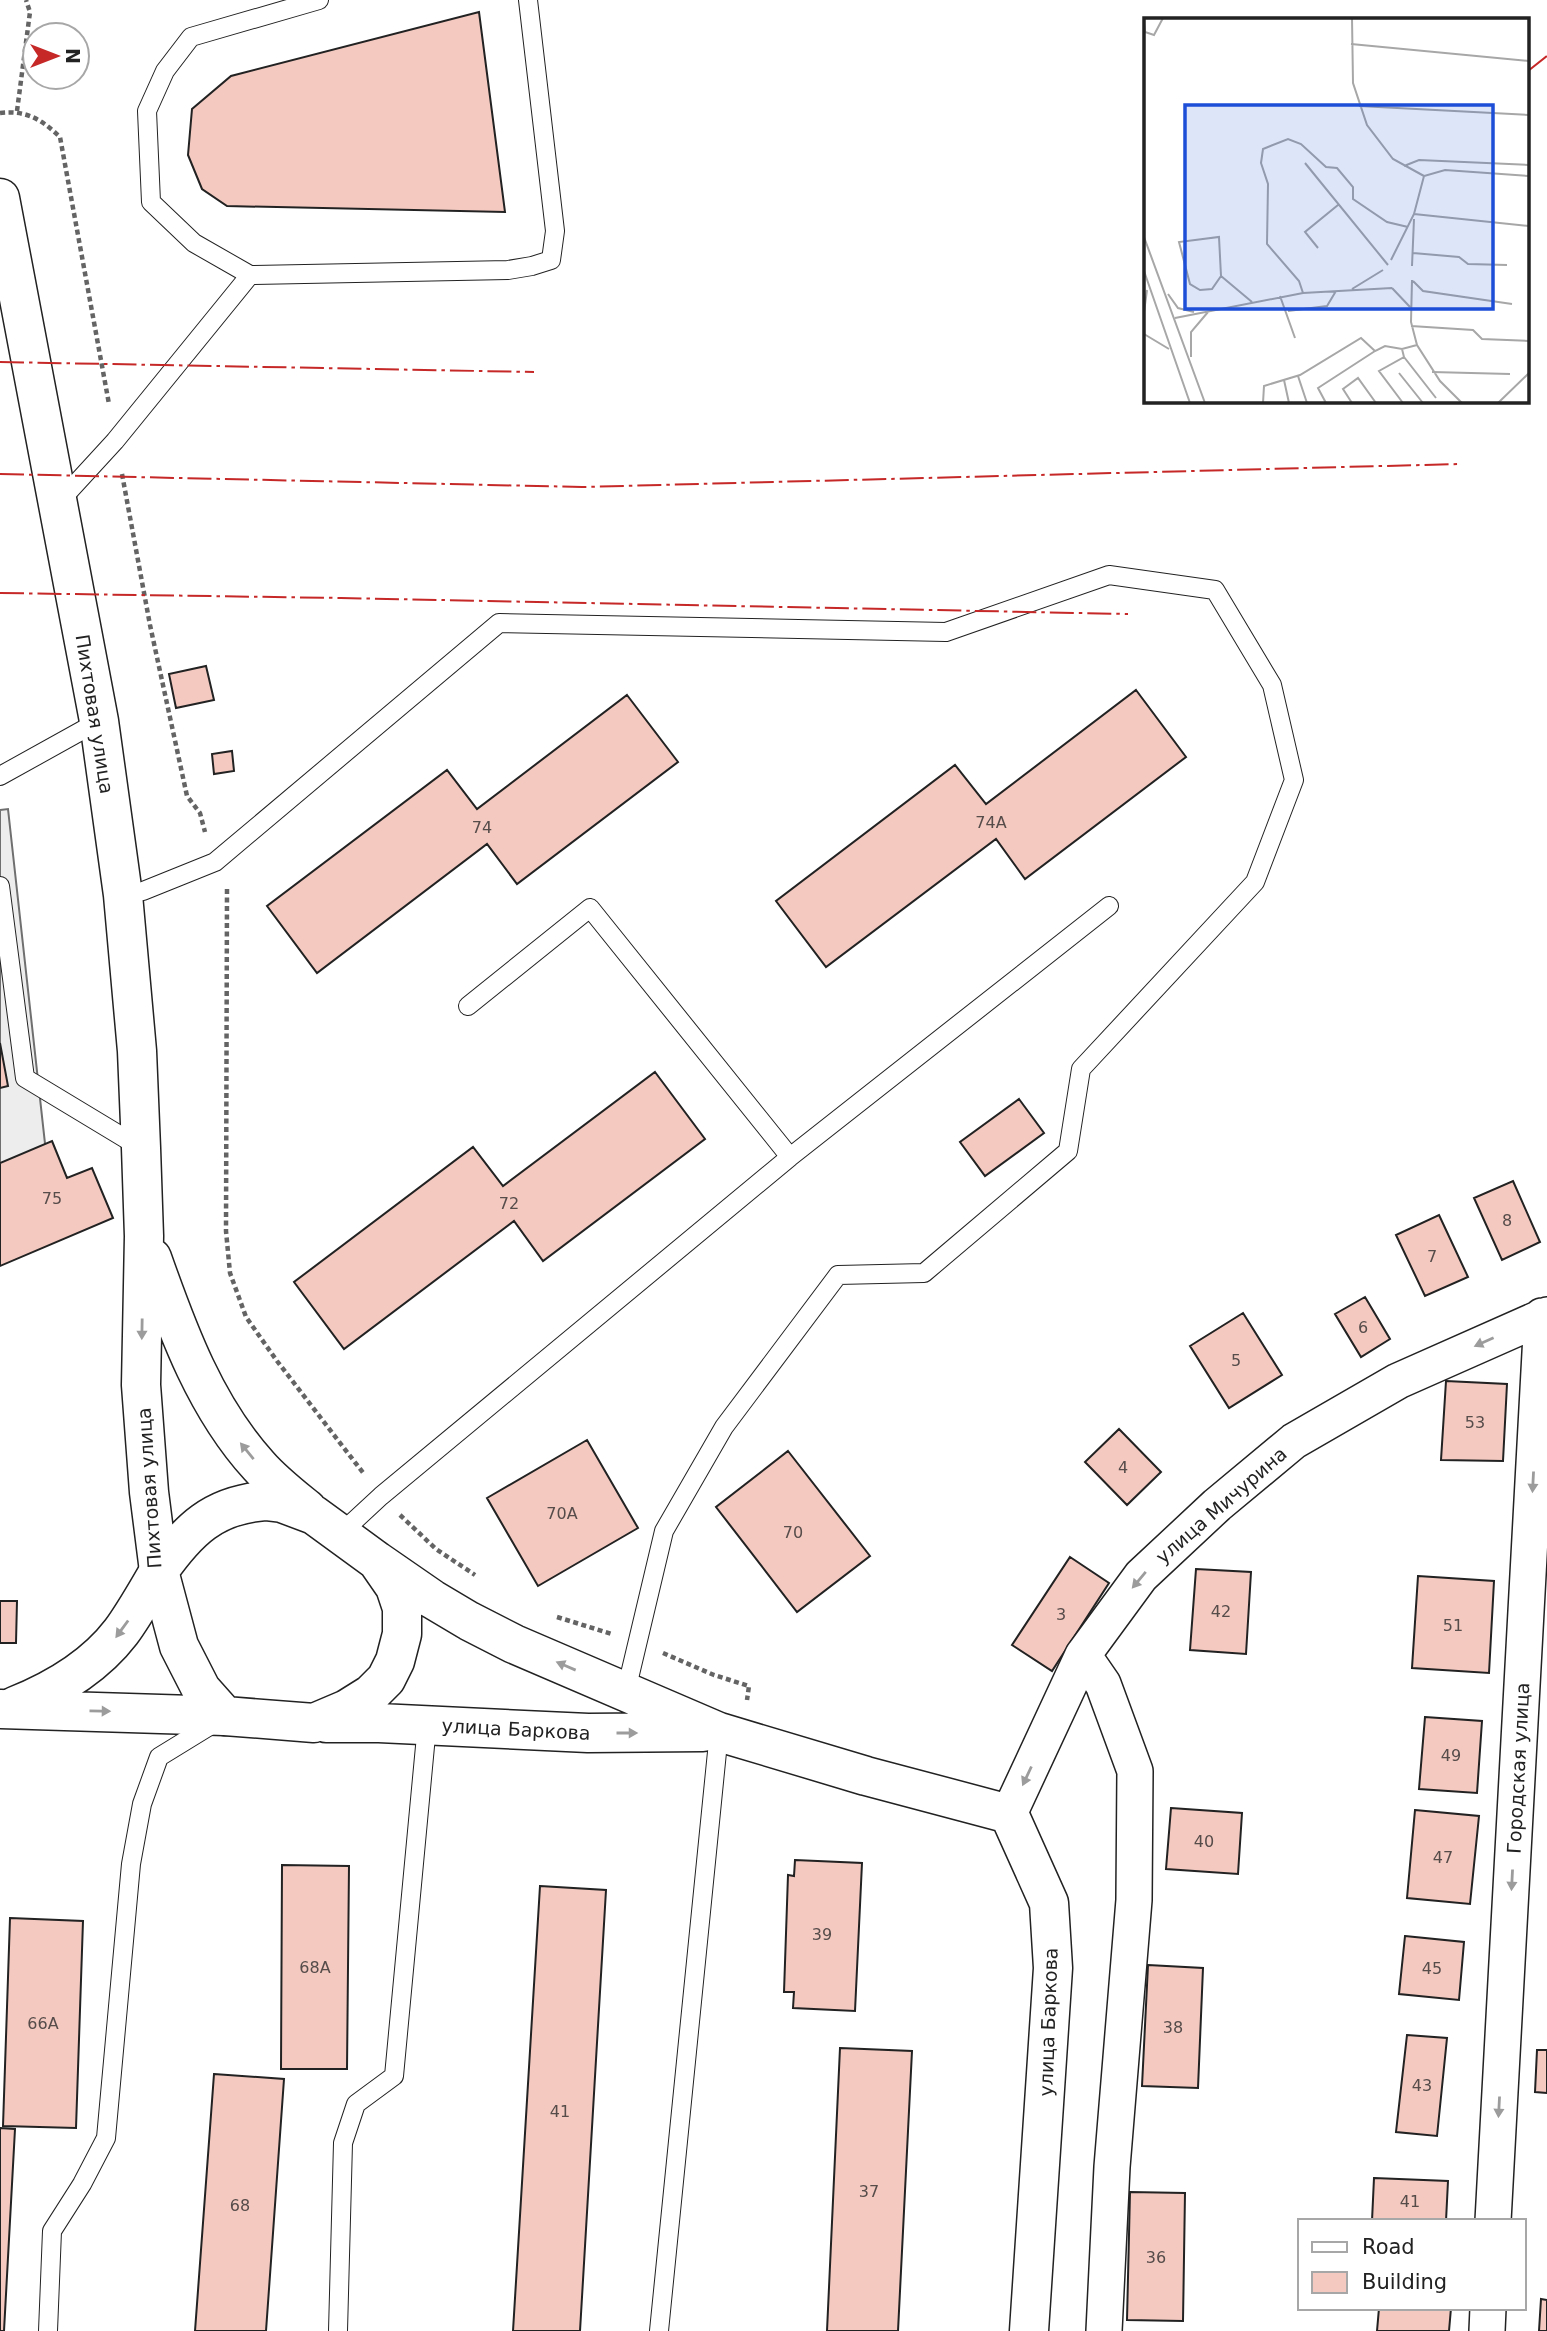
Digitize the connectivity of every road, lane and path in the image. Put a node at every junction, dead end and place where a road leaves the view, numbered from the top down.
1 (26, 0) edge
2 (319, 0) edge
3 (528, 0) edge
4 (17, 111) junction
5 (0, 113) edge
6 (0, 198) edge
7 (250, 275) junction
8 (116, 441) junction
9 (57, 505) junction
10 (99, 721) junction
11 (0, 776) edge
12 (215, 862) junction
13 (0, 886) edge
14 (123, 895) junction
15 (1109, 906) dead end
16 (468, 1006) dead end
17 (141, 1148) junction
18 (790, 1157) junction
19 (144, 1236) junction
20 (1545, 1315) edge
21 (381, 1496) junction
22 (327, 1525) junction
23 (377, 1561) junction
24 (159, 1571) junction
25 (484, 1581) dead end
26 (546, 1613) dead end
27 (638, 1642) junction
28 (1083, 1656) junction
29 (626, 1691) junction
30 (4, 1709) edge
31 (225, 1716) junction
32 (314, 1723) junction
33 (427, 1725) junction
34 (731, 1735) junction
35 (1009, 1814) junction
36 (1493, 2219) edge
37 (1488, 2310) edge
38 (48, 2331) edge
39 (338, 2331) edge
40 (659, 2331) edge
41 (1029, 2331) edge
42 (1104, 2331) edge
43 (1487, 2331) edge

1 - 4 path
2 - 7 lane
3 - 7 lane
4 - 5 path
4 - 8 path
6 - 9 main road, Пихтовая улица
7 - 8 lane
8 - 9 lane
8 - 12 path
9 - 10 main road, Пихтовая улица
10 - 11 lane
10 - 14 main road, Пихтовая улица
12 - 14 lane
12 - 21 path
12 - 27 lane
13 - 17 lane
14 - 17 main road, Пихтовая улица
15 - 18 lane
16 - 18 lane
17 - 19 main road, Пихтовая улица
18 - 21 lane
22 -> 19 main road, Пихтовая улица
19 -> 24 main road, Пихтовая улица
20 -> 28 street, улица Мичурина
20 -> 36 street, Городская улица
21 - 22 lane
21 - 25 path
22 - 23 main road
22 - 24 main road
29 -> 23 main road, улица Баркова
23 - 32 main road
24 -> 30 main road, Пихтовая улица
24 - 31 main road
26 - 27 path
27 - 29 lane
27 - 34 path
28 -> 35 street, улица Мичурина
28 - 42 street
29 - 34 main road, улица Баркова
30 -> 31 main road, Пихтовая улица
31 - 32 main road
31 - 38 lane
32 - 33 main road, улица Баркова
33 -> 34 main road, улица Баркова
33 - 39 lane
34 - 35 main road, улица Баркова
34 - 40 lane
35 - 41 main road, улица Баркова
37 - 43 street

